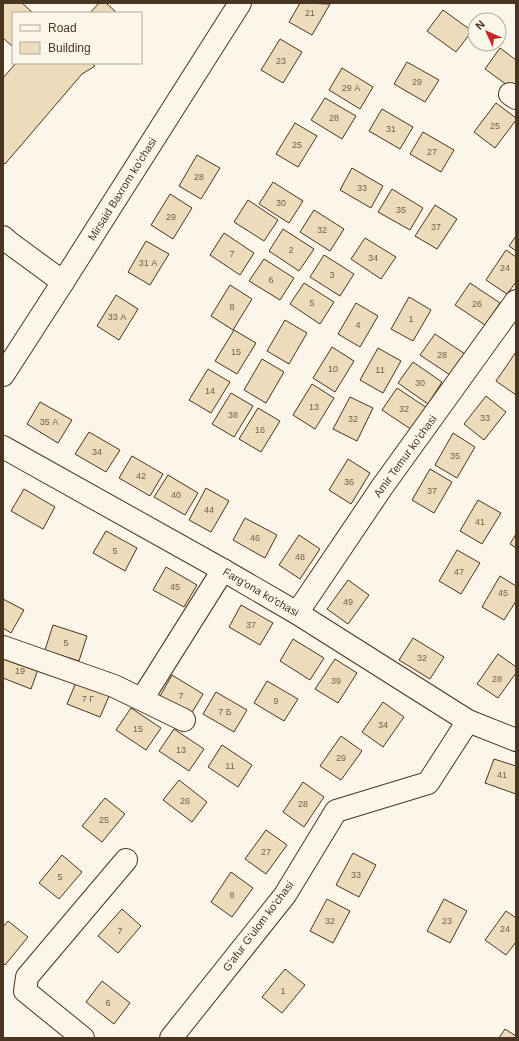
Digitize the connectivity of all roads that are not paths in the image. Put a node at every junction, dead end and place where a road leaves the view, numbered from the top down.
1 (240, 3) edge
2 (3, 237) edge
3 (63, 282) junction
4 (516, 301) edge
5 (3, 375) edge
6 (3, 446) edge
7 (223, 570) junction
8 (297, 613) junction
9 (3, 647) edge
10 (142, 700) junction
11 (184, 720) dead end
12 (468, 721) junction
13 (516, 740) edge
14 (126, 860) dead end
15 (83, 1038) edge
16 (171, 1038) edge

1 - 3 street, Mirsaid Baxrom ko'chasi
2 - 3 street
3 - 5 street, Mirsaid Baxrom ko'chasi
4 - 8 street, Amir Temur ko'chasi
6 - 7 street, Farg'ona ko'chasi
7 - 8 street, Farg'ona ko'chasi
7 - 10 street
8 - 12 street, Farg'ona ko'chasi
9 - 10 street
10 - 11 street
12 - 13 street, Farg'ona ko'chasi
12 - 16 street, G'afur G'ulom ko'chasi
14 - 15 street

